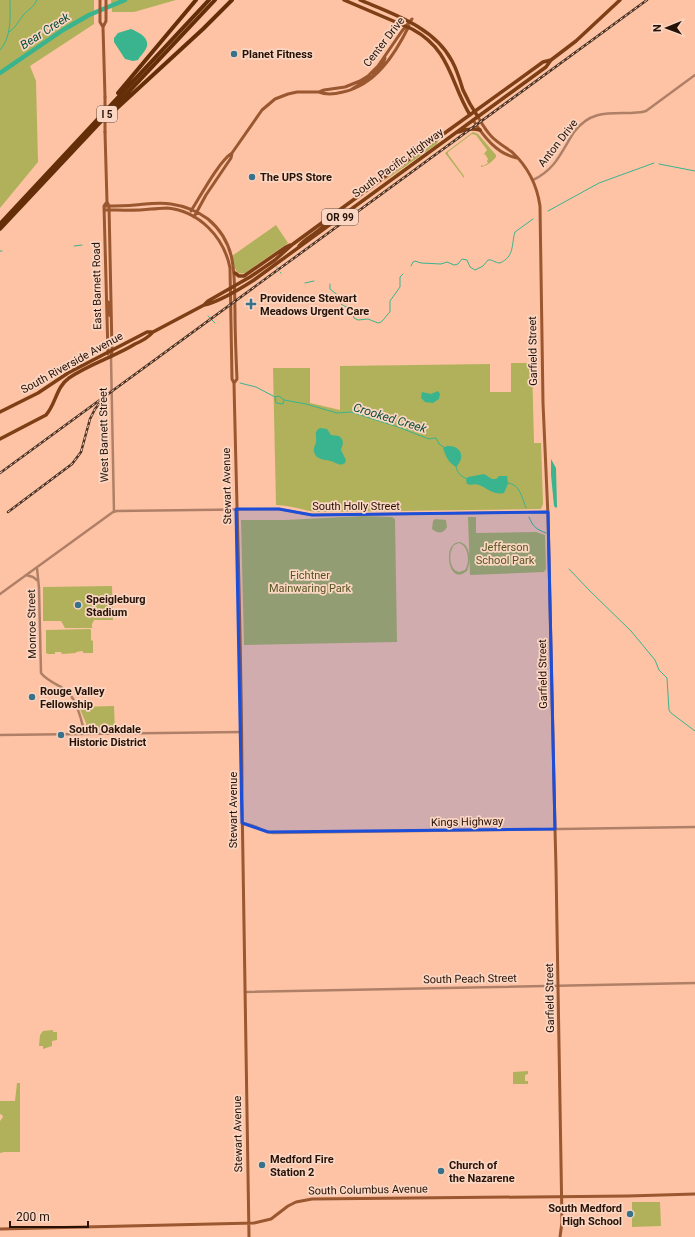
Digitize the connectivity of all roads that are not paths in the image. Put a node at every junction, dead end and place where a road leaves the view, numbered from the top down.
1 (100, 0) edge
2 (106, 0) edge
3 (196, 0) edge
4 (209, 0) edge
5 (215, 0) edge
6 (232, 0) edge
7 (344, 0) edge
8 (360, 0) edge
9 (620, 0) edge
10 (410, 22) junction
11 (103, 27) junction
12 (407, 27) junction
13 (385, 56) junction
14 (551, 60) junction
15 (371, 73) junction
16 (695, 74) edge
17 (372, 78) junction
18 (351, 90) junction
19 (319, 92) junction
20 (474, 111) junction
21 (470, 115) junction
22 (99, 117) junction
23 (478, 117) junction
24 (473, 120) junction
25 (99, 123) junction
26 (480, 130) junction
27 (455, 133) junction
28 (232, 152) junction
29 (517, 158) junction
30 (533, 180) junction
31 (107, 202) junction
32 (109, 206) junction
33 (104, 208) junction
34 (109, 210) junction
35 (192, 210) junction
36 (197, 212) junction
37 (190, 214) junction
38 (194, 217) junction
39 (328, 218) junction
40 (0, 224) edge
41 (0, 229) edge
42 (293, 244) junction
43 (296, 250) junction
44 (234, 272) junction
45 (235, 287) junction
46 (231, 289) junction
47 (233, 293) junction
48 (106, 299) junction
49 (204, 305) junction
50 (111, 316) junction
51 (153, 332) junction
52 (140, 336) junction
53 (232, 341) junction
54 (130, 347) junction
55 (112, 351) junction
56 (108, 353) junction
57 (110, 357) junction
58 (236, 365) junction
59 (234, 383) junction
60 (50, 384) junction
61 (60, 389) junction
62 (0, 412) edge
63 (0, 439) edge
64 (236, 509) junction
65 (114, 512) junction
66 (548, 512) junction
67 (37, 568) junction
68 (26, 575) junction
69 (38, 581) junction
70 (0, 594) edge
71 (242, 732) junction
72 (84, 734) junction
73 (0, 735) edge
74 (242, 823) junction
75 (695, 827) edge
76 (555, 829) junction
77 (695, 983) edge
78 (559, 985) junction
79 (245, 992) junction
80 (695, 1194) edge
81 (562, 1197) junction
82 (249, 1224) junction
83 (0, 1229) edge
84 (249, 1237) edge
85 (560, 1237) edge

1 - 11 main road
2 - 11 main road
3 - 22 highway
4 - 22 highway, I 5
5 - 25 highway, I 5
6 - 25 highway
7 - 12 main road, Garfield Street
8 - 10 main road, Garfield Street
9 - 14 main road, South Pacific Highway / OR 99
10 - 12 main road, Center Drive
10 - 20 main road, Garfield Street
11 - 31 main road, East Barnett Road, bridge
12 - 13 main road, Center Drive
12 - 17 main road, Center Drive
12 - 21 main road, Garfield Street
13 - 15 main road, Center Drive
13 - 17 main road
14 - 20 main road, South Pacific Highway / OR 99
14 - 23 main road, South Pacific Highway / OR 99
15 - 18 main road
15 - 19 main road, Center Drive
16 - 30 street, Anton Drive
17 - 18 main road, Center Drive
18 - 19 main road, Center Drive
19 - 28 main road, Center Drive
20 - 21 main road, South Pacific Highway / OR 99
20 - 23 main road, Garfield Street
21 - 24 main road, Garfield Street
21 - 39 main road, South Pacific Highway / OR 99
22 - 40 highway, I 5
23 - 24 main road, South Pacific Highway / OR 99
23 - 29 main road, Garfield Street
24 - 26 main road, Garfield Street
24 - 27 main road, South Pacific Highway / OR 99
25 - 41 highway, I 5
26 - 27 main road
26 - 29 main road, Garfield Street
27 - 43 main road, South Pacific Highway / OR 99
28 - 35 main road, Center Drive
28 - 36 main road, Center Drive
29 - 30 main road, Garfield Street
30 - 66 main road, Garfield Street
31 - 32 main road, East Barnett Road
31 - 33 main road
32 - 33 main road, Stewart Avenue
32 - 34 main road, East Barnett Road
32 - 35 main road, Stewart Avenue
33 - 34 main road
33 - 48 main road, East Barnett Road
34 - 37 main road
34 - 50 main road, East Barnett Road
35 - 36 main road, Stewart Avenue
35 - 37 main road, Center Drive
36 - 38 main road, Center Drive
36 - 44 main road, Stewart Avenue
37 - 38 main road, Stewart Avenue
38 - 46 main road, Stewart Avenue
39 - 42 main road, South Pacific Highway / OR 99
39 - 43 main road
42 - 44 main road
42 - 45 main road, South Pacific Highway / OR 99
43 - 47 main road, South Pacific Highway / OR 99
44 - 45 main road, Stewart Avenue
45 - 46 main road, South Riverside Avenue / OR 99
45 - 47 main road, Stewart Avenue
46 - 47 main road, Stewart Avenue
46 - 49 main road, South Riverside Avenue / OR 99
47 - 49 main road, South Riverside Avenue / OR 99
47 - 53 main road, Stewart Avenue
47 - 58 main road, Stewart Avenue
48 - 50 main road
48 - 56 main road, East Barnett Road
49 - 51 main road, South Riverside Avenue / OR 99
50 - 55 main road, East Barnett Road
51 - 52 main road, South Riverside Avenue / OR 99
51 - 54 main road, South Riverside Avenue / OR 99
52 - 54 main road
52 - 55 main road, South Riverside Avenue / OR 99
53 - 58 main road
53 - 59 main road, Stewart Avenue
54 - 57 main road, South Riverside Avenue / OR 99
55 - 56 main road, South Riverside Avenue / OR 99
55 - 57 main road, East Barnett Road
56 - 57 main road, East Barnett Road
56 - 60 main road, South Riverside Avenue / OR 99
57 - 61 main road, South Riverside Avenue / OR 99
57 - 65 street, West Barnett Street
58 - 59 main road, Stewart Avenue
59 - 64 main road, Stewart Avenue
60 - 61 main road
60 - 62 main road, South Riverside Avenue / OR 99
61 - 63 main road, OR 99
64 - 65 street, South Holly Street
64 - 66 street, South Holly Street
64 - 71 main road, Stewart Avenue
65 - 67 street
66 - 76 main road, Garfield Street
67 - 68 street
67 - 69 street, Monroe Street
68 - 69 street
68 - 70 street
69 - 72 street, Monroe Street
71 - 72 street
71 - 74 main road, Stewart Avenue
72 - 73 street
74 - 76 street, Kings Highway
74 - 79 main road, Stewart Avenue
75 - 76 street, Kings Highway
76 - 78 main road, Garfield Street
77 - 78 street, South Peach Street
78 - 79 street, South Peach Street
78 - 81 main road, Garfield Street
79 - 82 main road, Stewart Avenue
80 - 81 main road, South Columbus Avenue
81 - 82 main road, South Columbus Avenue
81 - 85 main road, Garfield Street
82 - 83 main road, South Columbus Avenue
82 - 84 main road, Stewart Avenue

